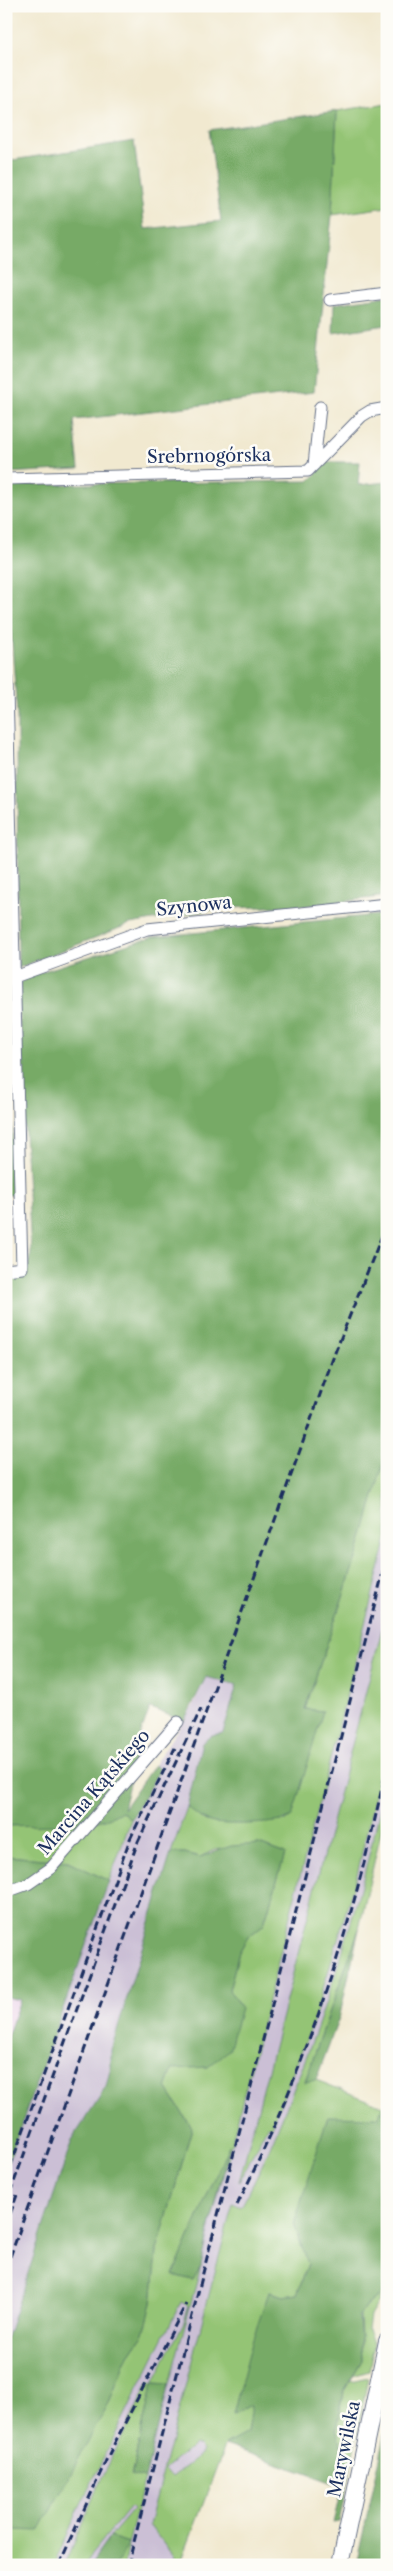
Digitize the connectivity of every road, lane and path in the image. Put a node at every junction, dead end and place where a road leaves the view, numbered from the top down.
1 (387, 293) edge
2 (330, 300) dead end
3 (320, 407) dead end
4 (387, 408) edge
5 (314, 465) junction
6 (6, 479) edge
7 (6, 651) edge
8 (387, 904) edge
9 (10, 978) edge
10 (6, 1270) edge
11 (178, 1722) dead end
12 (6, 1892) edge
13 (386, 2344) edge
14 (340, 2565) edge

1 - 2 street
3 - 5 street
4 - 5 street, Srebrnogórska
5 - 6 street, Srebrnogórska
7 - 9 street
8 - 9 street, Szynowa
9 - 10 street
11 - 12 street, Marcina Kątskiego
13 - 14 street, Marywilska

